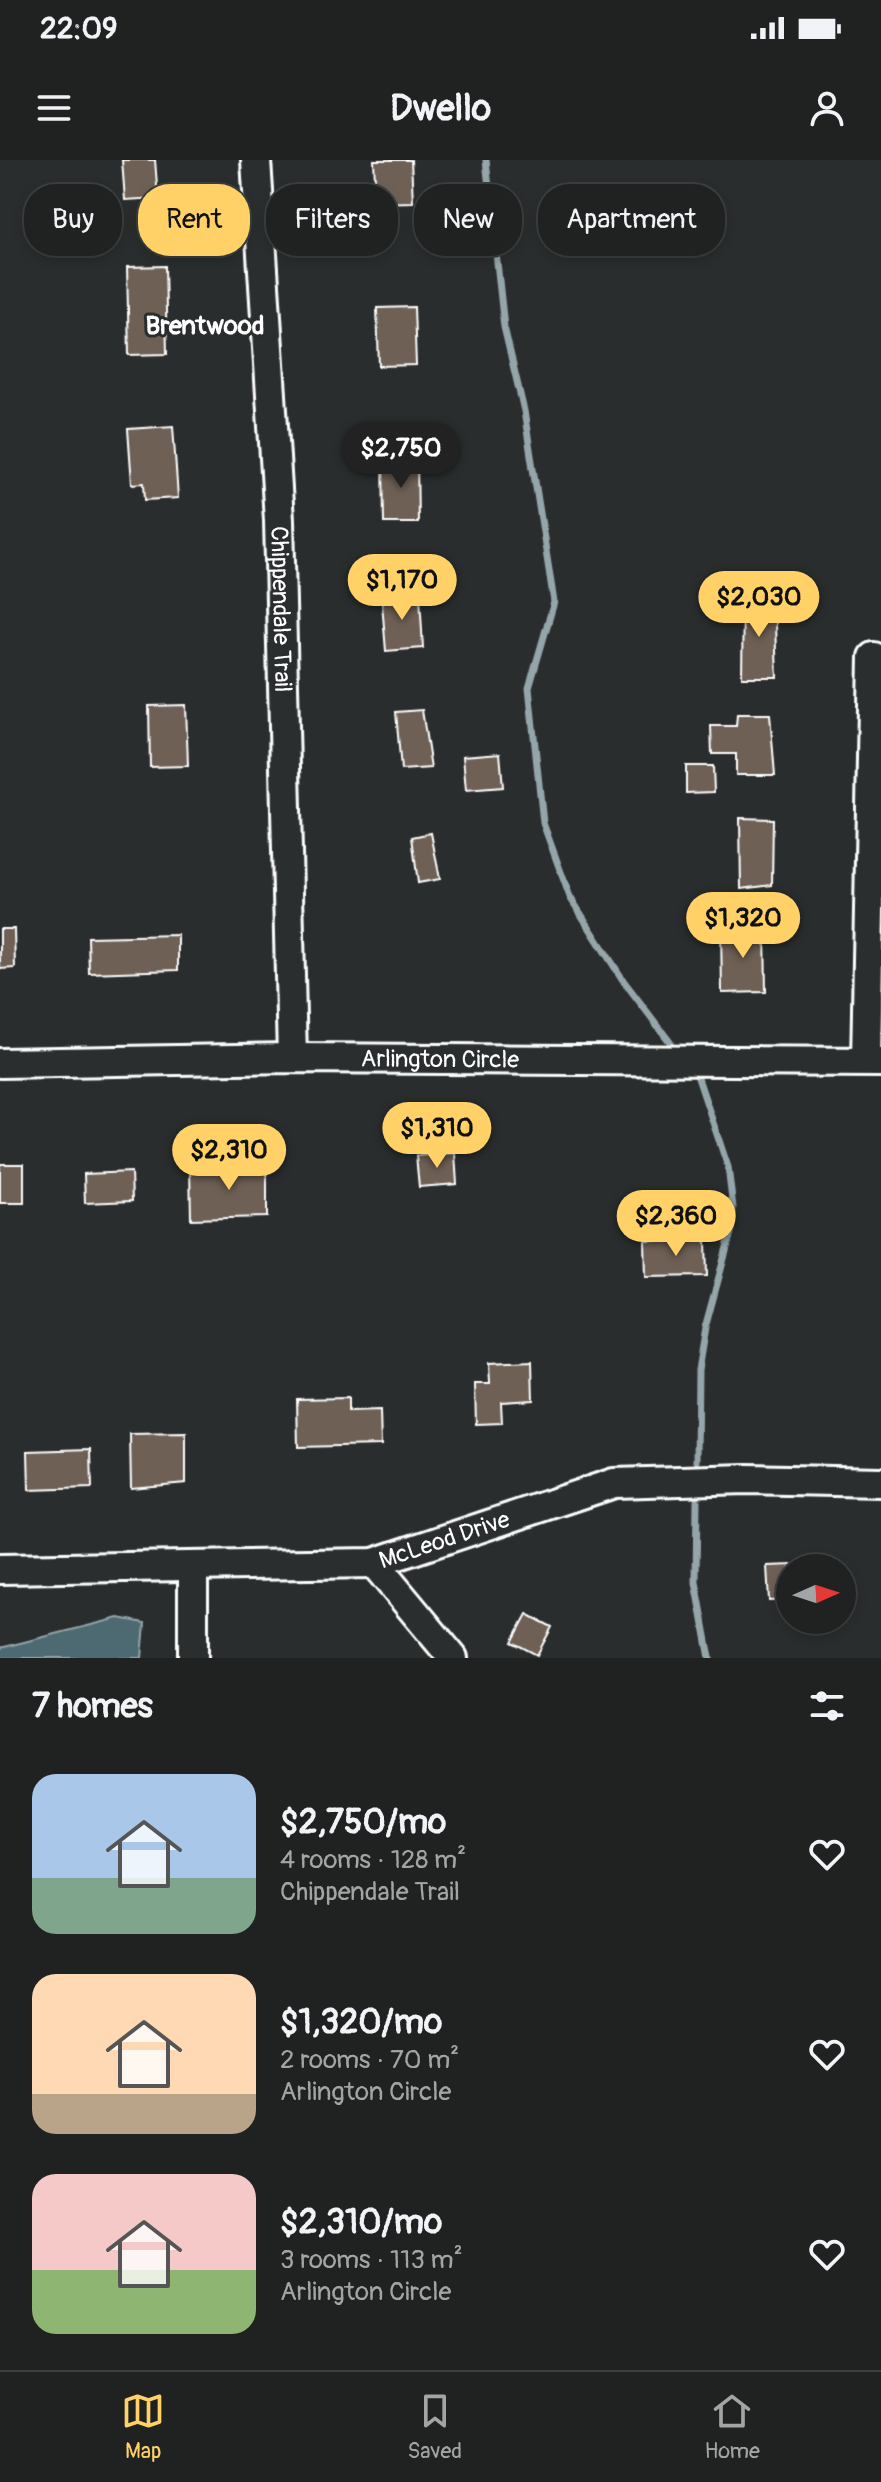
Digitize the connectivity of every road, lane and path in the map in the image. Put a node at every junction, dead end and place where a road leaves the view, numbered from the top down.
1 (256, 160) edge
2 (874, 657) dead end
3 (292, 1058) junction
4 (874, 1062) edge
5 (0, 1063) edge
6 (881, 1482) edge
7 (374, 1563) junction
8 (193, 1566) junction
9 (0, 1569) edge
10 (193, 1658) edge
11 (453, 1658) edge

1 - 3 street, Chippendale Trail
2 - 4 street
3 - 4 street, Arlington Circle
3 - 5 street, Arlington Circle
6 - 7 street, McLeod Drive
7 - 8 street, McLeod Drive
7 - 11 street
8 - 9 street, McLeod Drive
8 - 10 street

